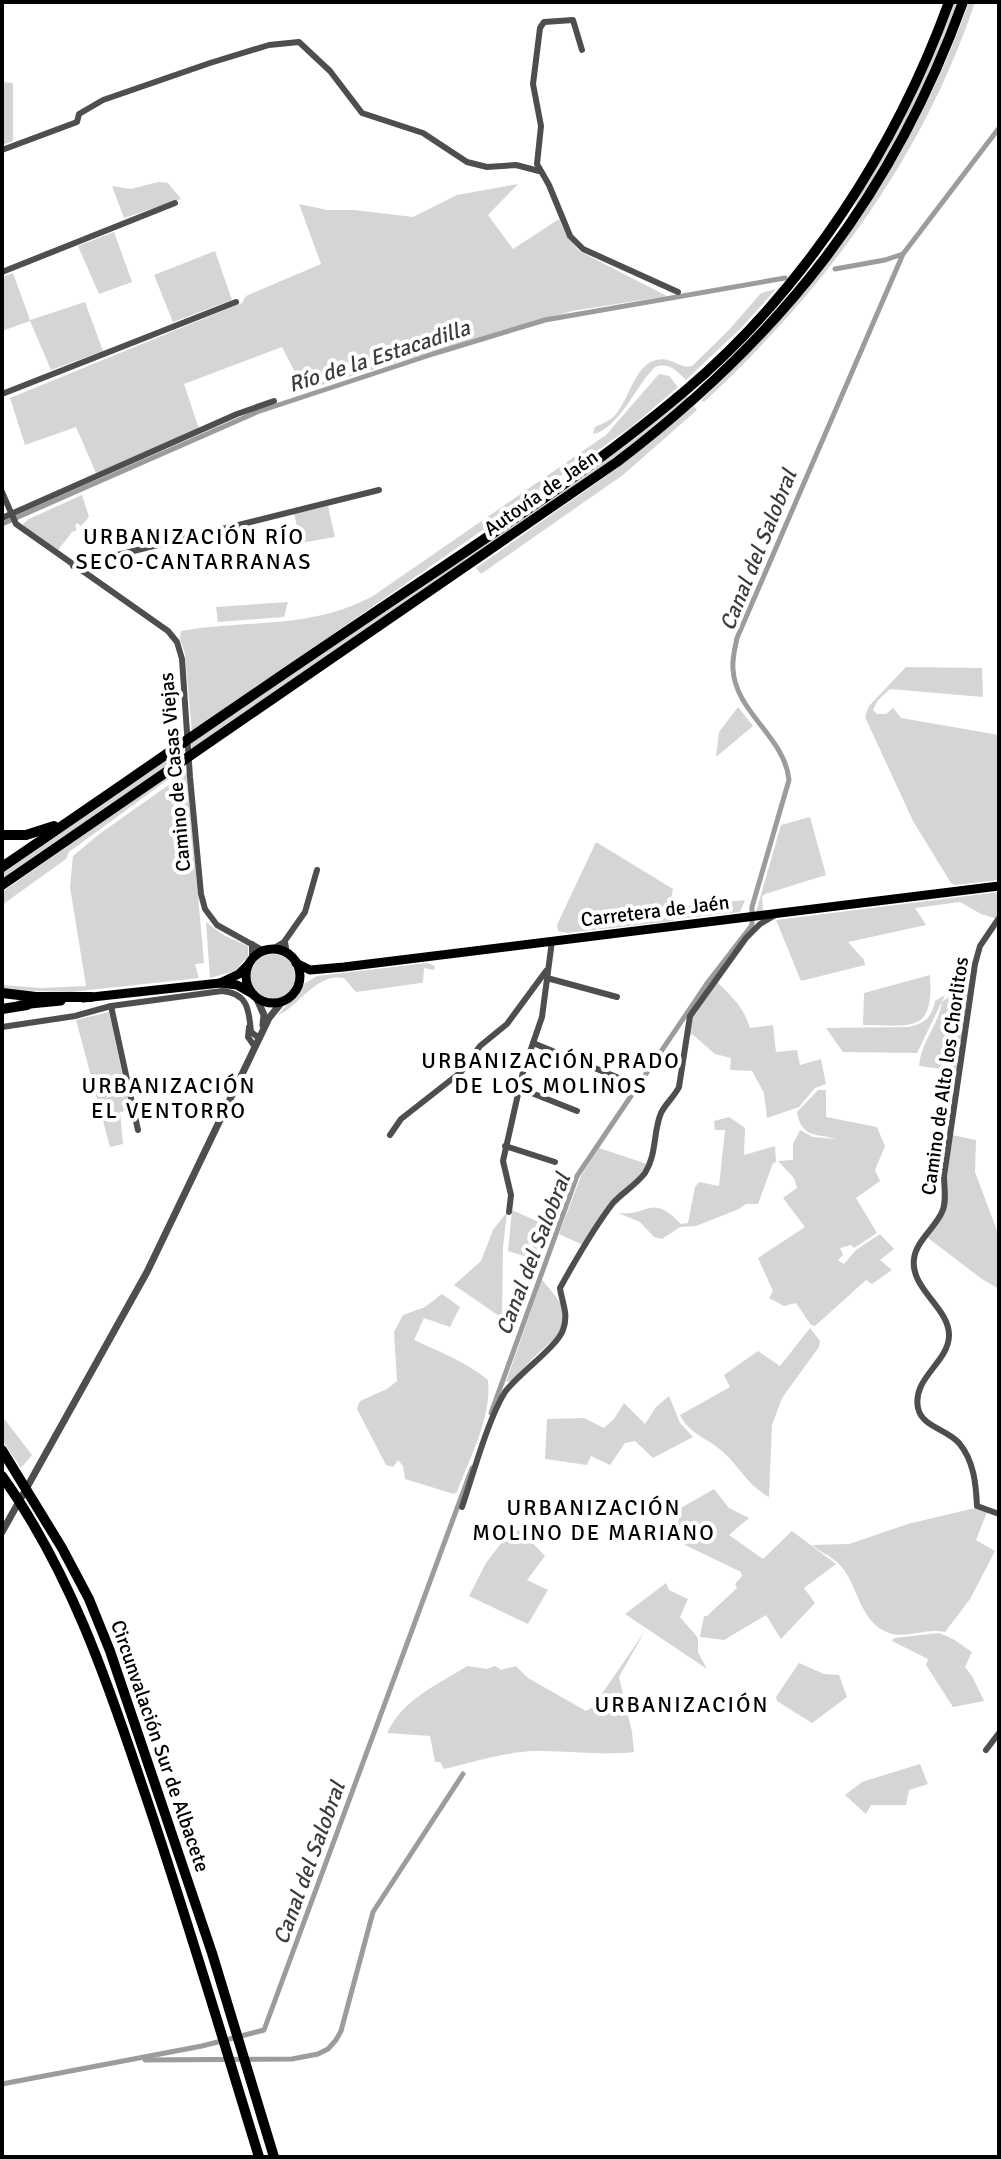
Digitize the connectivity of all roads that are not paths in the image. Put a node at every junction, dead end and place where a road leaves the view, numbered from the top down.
1 (949, 2) edge
2 (963, 2) edge
3 (582, 50) dead end
4 (2, 150) edge
5 (539, 171) junction
6 (175, 203) dead end
7 (2, 272) edge
8 (678, 292) dead end
9 (236, 302) dead end
10 (2, 394) edge
11 (274, 401) dead end
12 (379, 490) dead end
13 (2, 492) edge
14 (11, 514) junction
15 (2, 518) edge
16 (73, 566) junction
17 (90, 804) junction
18 (2, 835) edge
19 (2, 867) edge
20 (317, 870) dead end
21 (2, 885) edge
22 (999, 886) edge
23 (777, 914) junction
24 (999, 918) edge
25 (286, 938) junction
26 (552, 941) junction
27 (252, 944) junction
28 (268, 951) junction
29 (287, 954) junction
30 (251, 961) junction
31 (296, 963) junction
32 (548, 969) junction
33 (314, 970) junction
34 (547, 978) junction
35 (220, 983) junction
36 (297, 989) junction
37 (2, 993) edge
38 (254, 996) junction
39 (91, 997) junction
40 (617, 997) dead end
41 (282, 1002) junction
42 (27, 1005) joint
43 (111, 1006) junction
44 (2, 1007) edge
45 (251, 1019) junction
46 (2, 1027) edge
47 (261, 1035) junction
48 (533, 1043) junction
49 (255, 1047) junction
50 (619, 1078) dead end
51 (519, 1088) junction
52 (577, 1111) dead end
53 (138, 1130) dead end
54 (390, 1135) dead end
55 (505, 1146) junction
56 (555, 1162) dead end
57 (509, 1212) dead end
58 (2, 1450) edge
59 (2, 1476) edge
60 (462, 1507) dead end
61 (999, 1514) edge
62 (2, 1532) edge
63 (999, 1733) edge
64 (986, 1750) dead end
65 (259, 2157) edge
66 (274, 2157) edge

1 - 17 highway, Autovía de Jaén
2 - 21 highway, Autovía de Jaén
3 - 5 street
4 - 5 street
5 - 8 street
6 - 7 street
9 - 10 street
11 - 14 street
12 - 16 street
13 - 14 street, Camino de Casas Viejas
14 - 15 street
14 - 16 street, Camino de Casas Viejas
16 - 27 street, Camino de Casas Viejas
17 - 18 highway
17 - 19 highway, Autovía de Jaén
20 - 25 street
22 - 23 highway, Carretera de Jaén
23 - 26 highway, Carretera de Jaén
23 - 60 street
24 - 61 street, Camino de Alto los Chorlitos
25 - 28 street
25 - 29 street
26 - 32 street
26 - 33 highway, Carretera de Jaén
27 - 28 street
27 - 30 street
28 - 29 highway
28 - 30 highway
29 - 31 highway
30 - 35 highway
30 - 38 highway
31 - 33 highway, Carretera de Jaén
31 - 36 highway
32 - 34 street
32 - 54 street
33 - 36 highway
34 - 40 street
34 - 48 street
35 - 38 highway
35 - 39 highway
36 - 41 highway
37 - 39 highway
38 - 41 highway
38 - 47 street
39 - 42 highway
41 - 47 street
42 - 44 highway
43 - 45 street
43 - 46 street
43 - 53 street
45 - 47 street
45 - 49 street
47 - 49 street
48 - 50 street
48 - 51 street
49 - 62 street
51 - 52 street
51 - 55 street
55 - 56 street
55 - 57 street
58 - 66 highway, Circunvalación Sur de Albacete
59 - 65 highway, Circunvalación Sur de Albacete
63 - 64 street

